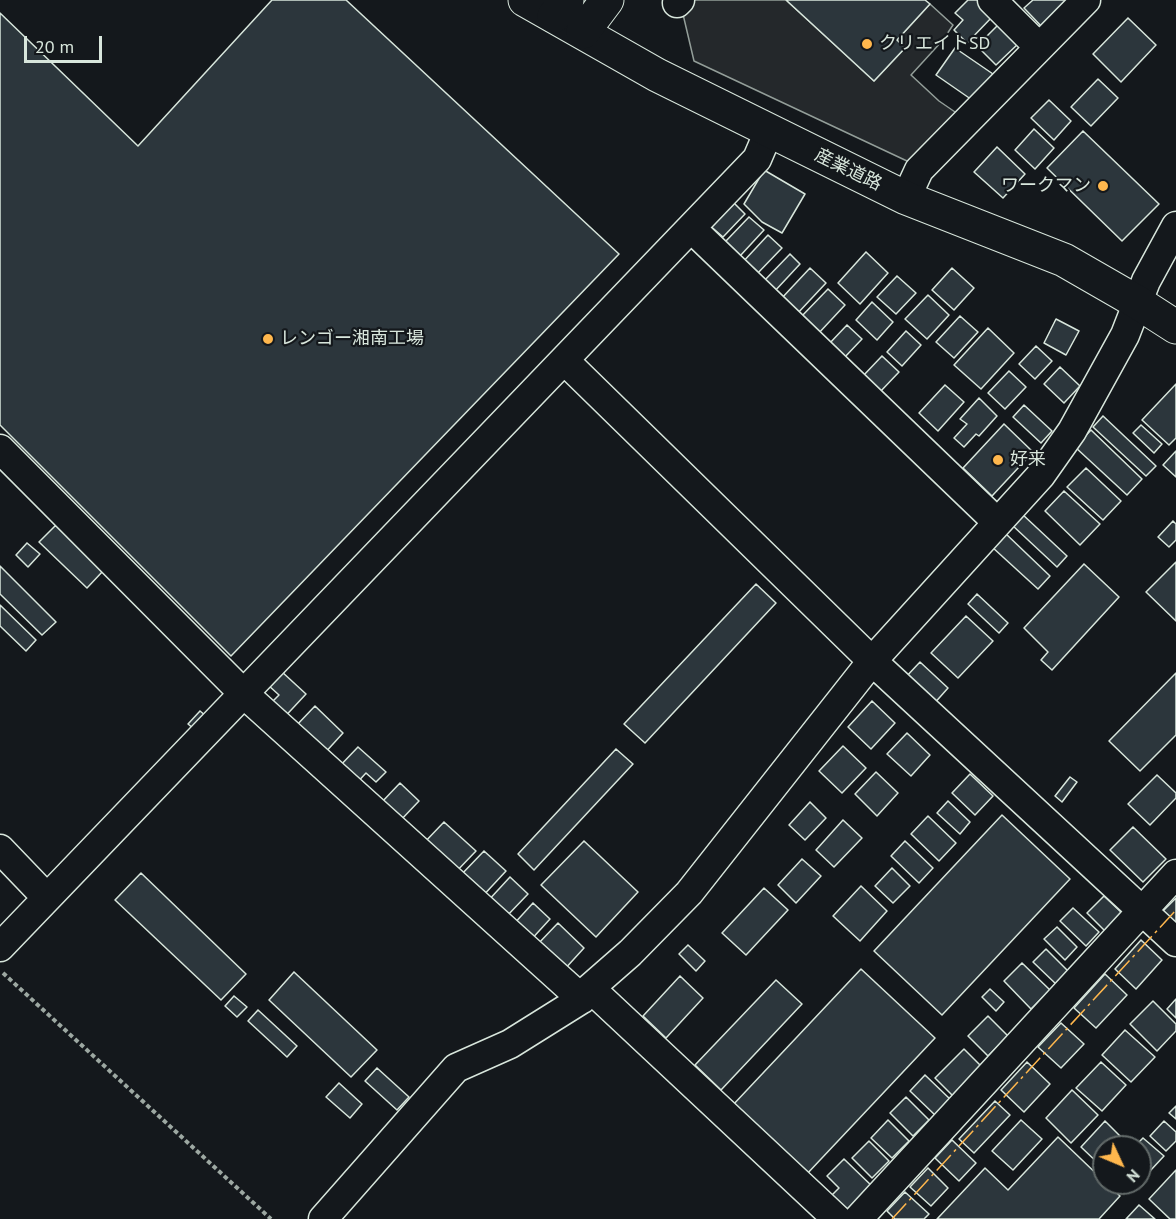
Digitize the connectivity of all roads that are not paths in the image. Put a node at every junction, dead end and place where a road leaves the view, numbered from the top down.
1 (525, 0) edge
2 (608, 0) edge
3 (992, 0) edge
4 (1086, 0) edge
5 (560, 8) edge
6 (583, 32) junction
7 (1040, 47) junction
8 (770, 131) junction
9 (906, 198) junction
10 (1176, 226) edge
11 (691, 228) junction
12 (1137, 302) junction
13 (1176, 327) edge
14 (564, 360) junction
15 (1, 453) edge
16 (997, 522) junction
17 (872, 661) junction
18 (243, 693) junction
19 (0, 849) edge
20 (1176, 874) edge
21 (47, 898) junction
22 (1142, 911) junction
23 (1176, 942) edge
24 (0, 947) edge
25 (586, 994) junction
26 (323, 1219) edge
27 (837, 1219) edge
28 (858, 1219) edge

1 - 5 main road, 産業道路
2 - 6 main road
3 - 7 street
4 - 7 street
5 - 6 main road, 産業道路
6 - 8 main road, 産業道路
7 - 9 street
8 - 9 main road, 産業道路
8 - 11 street
9 - 12 main road, 産業道路
10 - 12 street
11 - 14 street
11 - 16 street
12 - 13 main road, 産業道路
12 - 16 street
14 - 17 street
14 - 18 street
15 - 18 street
16 - 17 street
17 - 22 street
17 - 25 street
18 - 21 street
18 - 25 street
19 - 21 street
20 - 22 street
21 - 24 street
22 - 23 street
22 - 28 street
25 - 26 street
25 - 27 street

